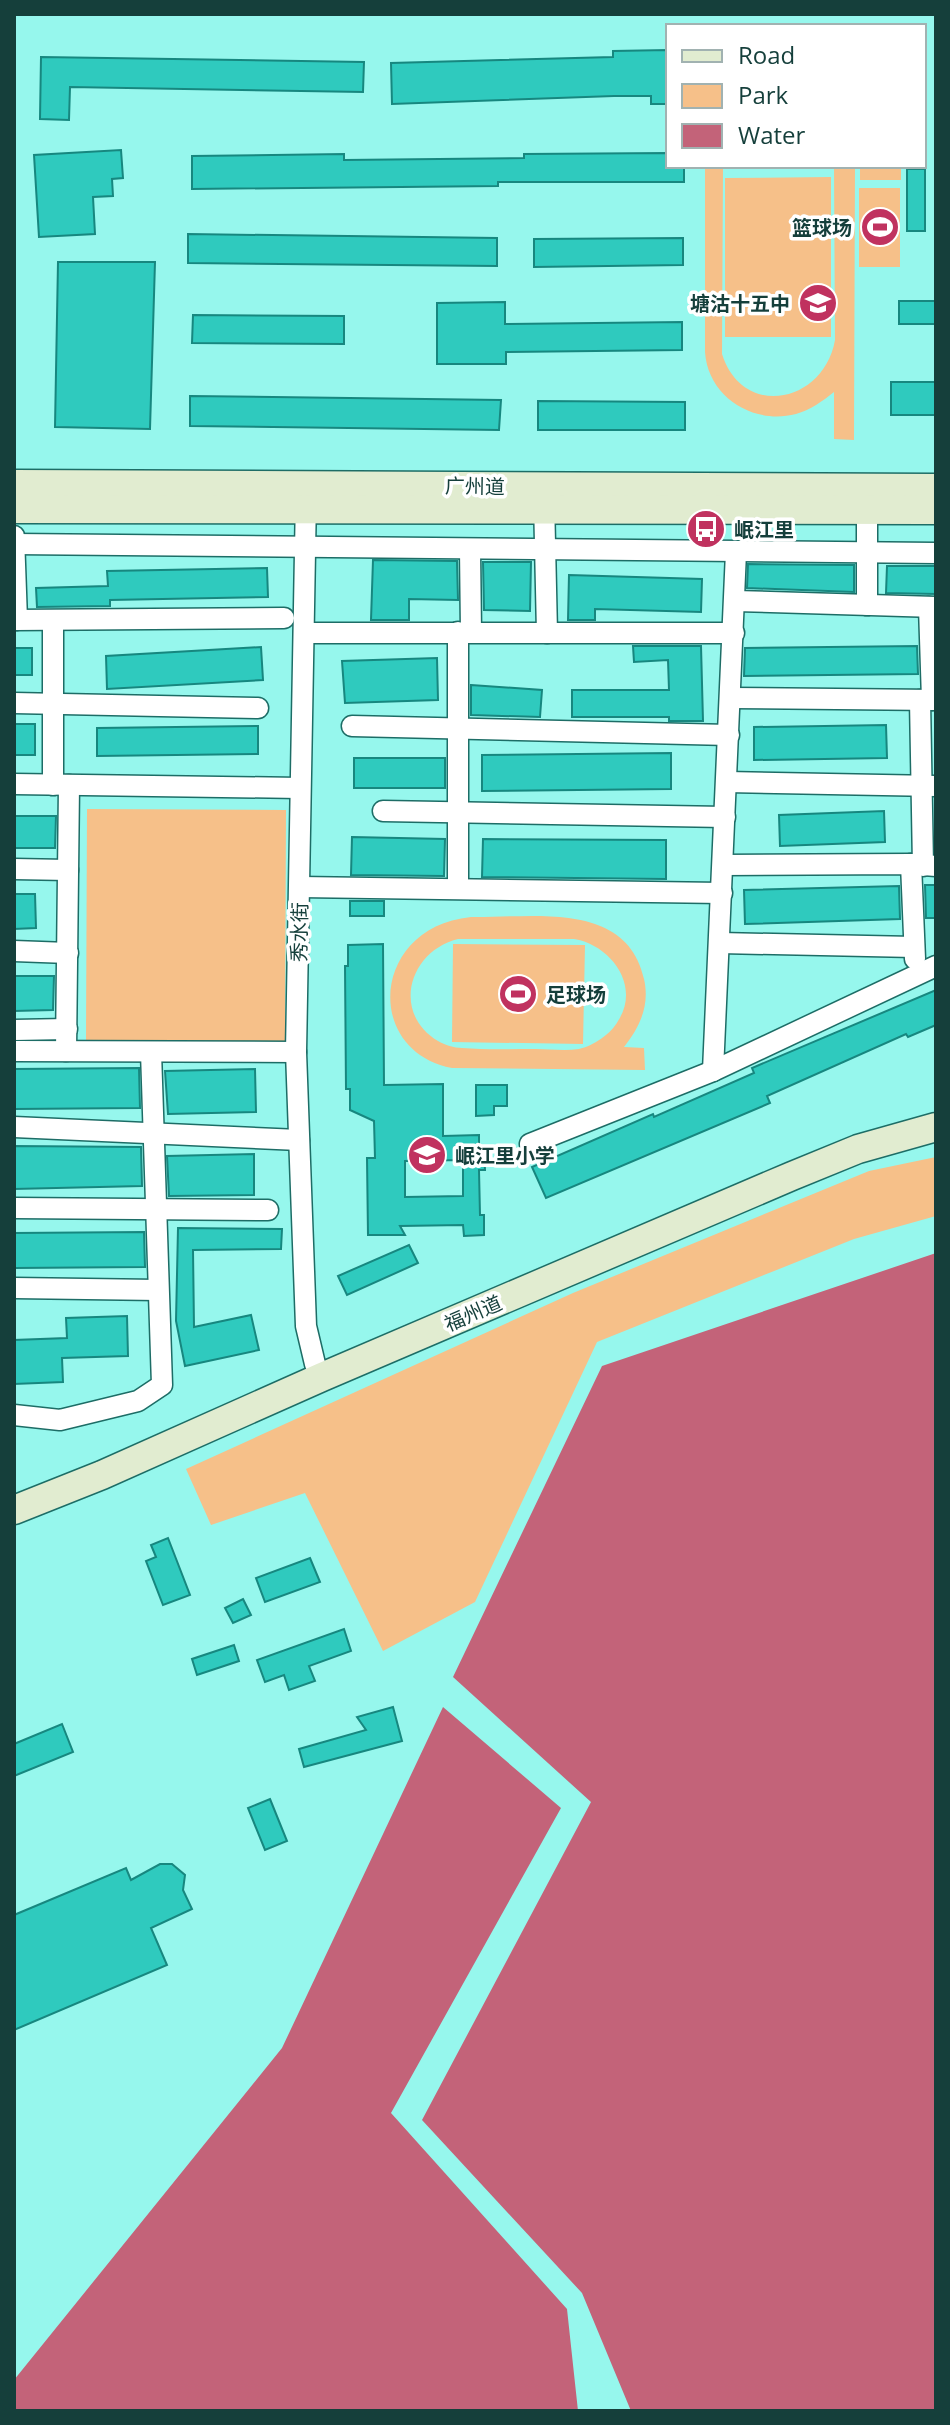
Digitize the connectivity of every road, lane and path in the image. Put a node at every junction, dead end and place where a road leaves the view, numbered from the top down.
1 (14, 484) edge
2 (936, 488) edge
3 (306, 497) junction
4 (544, 498) junction
5 (867, 499) junction
6 (14, 509) edge
7 (936, 510) edge
8 (15, 541) edge
9 (306, 548) junction
10 (470, 550) junction
11 (546, 550) junction
12 (736, 552) junction
13 (868, 553) junction
14 (936, 553) edge
15 (735, 601) junction
16 (867, 605) junction
17 (932, 607) edge
18 (284, 618) dead end
19 (15, 620) edge
20 (53, 621) junction
21 (464, 632) junction
22 (304, 633) junction
23 (547, 633) junction
24 (734, 633) junction
25 (731, 698) junction
26 (929, 700) edge
27 (14, 703) edge
28 (53, 704) junction
29 (258, 708) dead end
30 (352, 726) dead end
31 (458, 729) junction
32 (729, 735) junction
33 (727, 782) junction
34 (14, 784) edge
35 (61, 785) junction
36 (928, 785) edge
37 (300, 788) junction
38 (383, 811) dead end
39 (459, 813) junction
40 (725, 817) junction
41 (723, 865) junction
42 (923, 865) edge
43 (14, 869) edge
44 (68, 870) junction
45 (300, 887) junction
46 (458, 888) junction
47 (722, 893) junction
48 (720, 943) junction
49 (914, 947) junction
50 (14, 951) edge
51 (68, 953) junction
52 (936, 966) edge
53 (915, 975) junction
54 (67, 1029) junction
55 (14, 1030) edge
56 (14, 1051) edge
57 (66, 1051) junction
58 (151, 1052) junction
59 (296, 1052) junction
60 (713, 1071) junction
61 (936, 1115) edge
62 (14, 1127) edge
63 (936, 1127) edge
64 (153, 1133) junction
65 (299, 1140) junction
66 (530, 1144) dead end
67 (14, 1208) edge
68 (156, 1209) junction
69 (268, 1210) dead end
70 (14, 1288) edge
71 (158, 1290) junction
72 (319, 1371) junction
73 (14, 1415) edge
74 (14, 1497) edge
75 (14, 1510) edge

1 - 3 main road, 广州道
2 - 5 main road, 广州道
3 - 4 main road, 广州道
3 - 6 main road, 广州道
3 - 9 street, 秀水街
4 - 5 main road, 广州道
4 - 11 street
5 - 7 main road, 广州道
5 - 13 street
8 - 9 street
8 - 19 street
9 - 10 street
9 - 22 street, 秀水街
10 - 11 street
10 - 21 street
11 - 12 street
11 - 23 street
12 - 13 street
12 - 15 street
13 - 14 street
13 - 16 street
15 - 16 street
15 - 24 street
16 - 17 street
17 - 26 street
18 - 20 street
19 - 20 street
20 - 28 street
21 - 22 street
21 - 23 street
21 - 31 street
22 - 37 street, 秀水街
23 - 24 street
24 - 25 street
25 - 26 street
25 - 32 street
26 - 36 street
27 - 28 street
28 - 29 street
28 - 35 street
30 - 31 street
31 - 32 street
31 - 39 street
32 - 33 street
33 - 36 street
33 - 40 street
34 - 35 street
35 - 37 street
35 - 44 street
36 - 42 street
37 - 45 street, 秀水街
38 - 39 street
39 - 40 street
39 - 46 street
40 - 41 street
41 - 42 street
41 - 47 street
42 - 49 street
43 - 44 street
44 - 51 street
45 - 46 street
45 - 59 street, 秀水街
46 - 47 street
47 - 48 street
48 - 49 street
48 - 60 street
49 - 53 street
50 - 51 street
51 - 54 street
52 - 53 street
53 - 60 street
54 - 55 street
54 - 57 street
56 - 57 street
57 - 58 street
58 - 59 street
58 - 64 street
59 - 65 street, 秀水街
60 - 66 street
61 - 72 main road, 福州道
62 - 64 street
63 - 72 main road, 福州道
64 - 65 street
64 - 68 street
65 - 72 street, 秀水街
67 - 68 street
68 - 69 street
68 - 71 street
70 - 71 street
71 - 73 street
72 - 74 main road, 福州道
72 - 75 main road, 福州道

